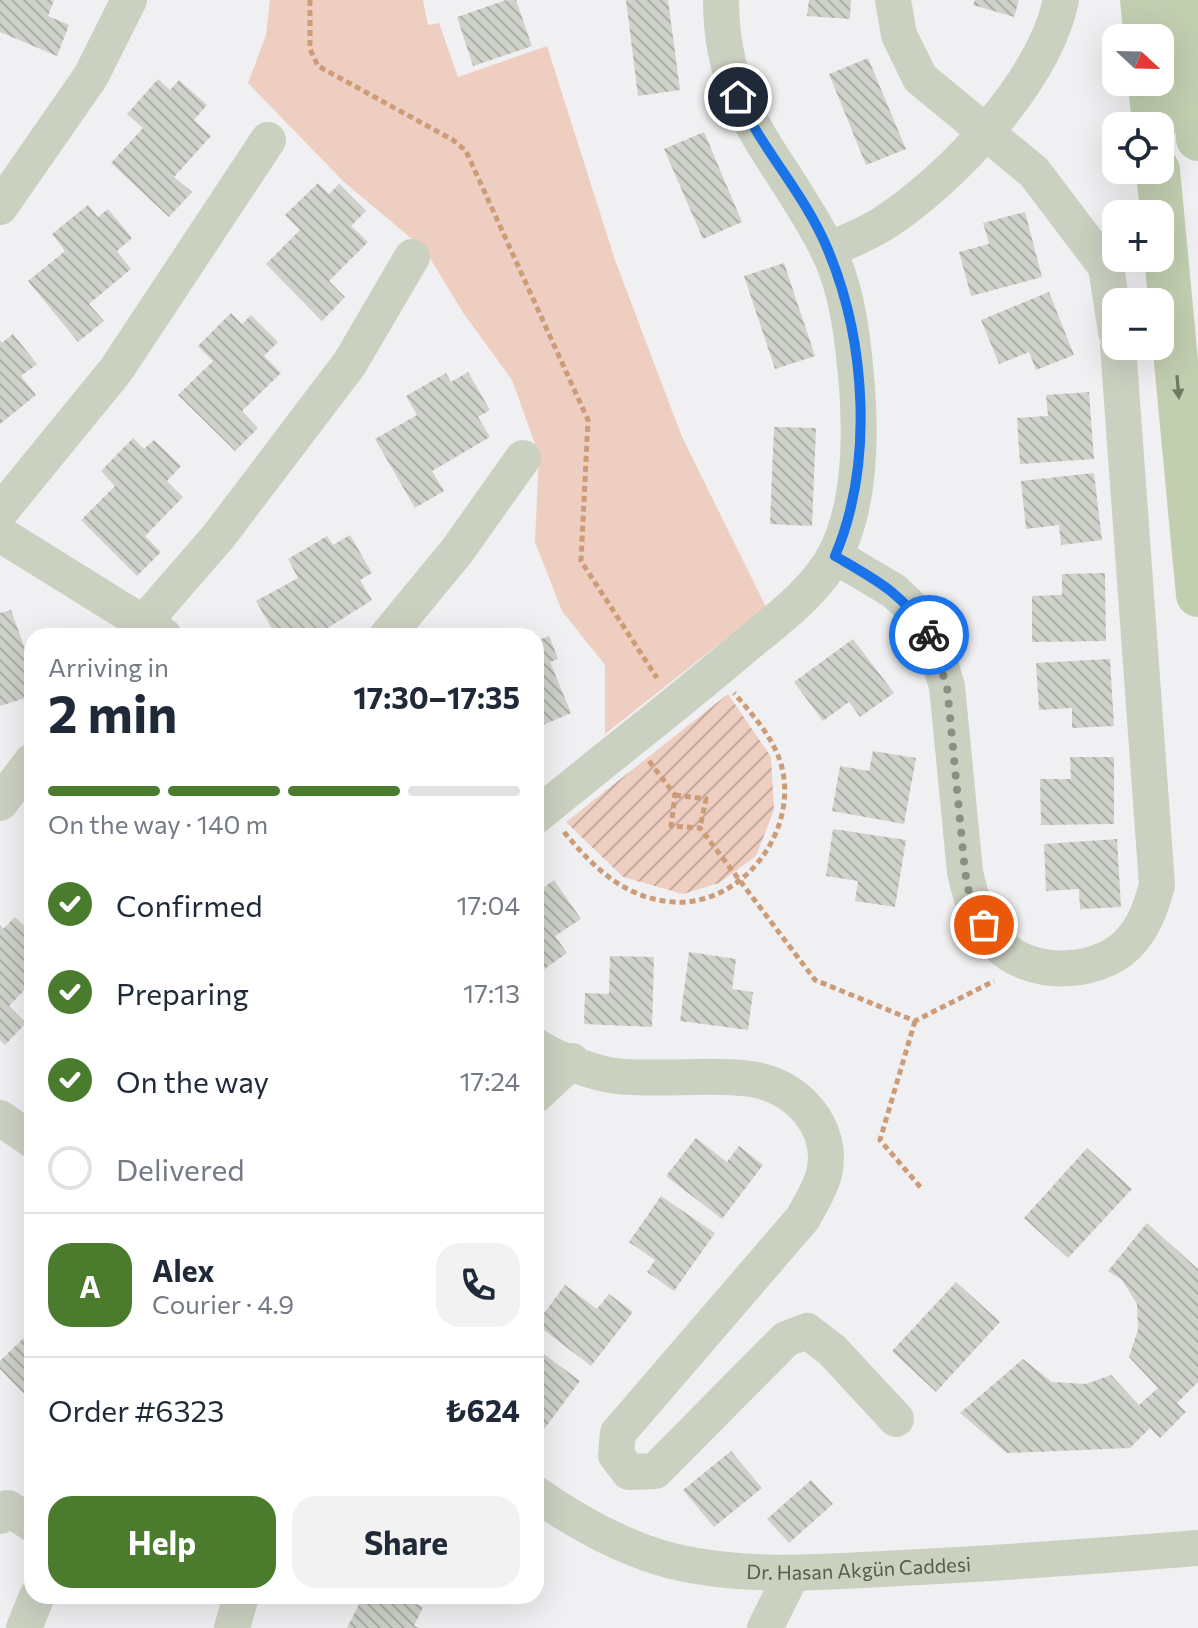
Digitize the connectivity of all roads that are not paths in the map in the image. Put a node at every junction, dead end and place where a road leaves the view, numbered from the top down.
1 (129, 0) edge
2 (721, 0) edge
3 (893, 0) edge
4 (1061, 0) edge
5 (1142, 0) edge
6 (1186, 0) edge
7 (1145, 24) edge
8 (986, 135) junction
9 (1198, 139) edge
10 (268, 140) dead end
11 (1159, 184) edge
12 (0, 207) edge
13 (828, 250) junction
14 (412, 257) dead end
15 (1109, 288) edge
16 (1119, 360) edge
17 (523, 458) dead end
18 (0, 512) edge
19 (0, 534) edge
20 (835, 556) junction
21 (1198, 595) edge
22 (141, 628) edge
23 (150, 628) edge
24 (394, 628) edge
25 (24, 772) edge
26 (0, 803) edge
27 (544, 810) edge
28 (544, 1049) edge
29 (572, 1061) junction
30 (544, 1087) edge
31 (0, 1118) edge
32 (24, 1134) edge
33 (896, 1419) dead end
34 (544, 1500) edge
35 (0, 1516) edge
36 (24, 1519) edge
37 (1198, 1548) edge
38 (792, 1574) junction
39 (34, 1604) edge
40 (239, 1604) edge
41 (24, 1628) edge
42 (232, 1628) edge
43 (765, 1628) edge

1 - 12 street
2 - 13 street
3 - 8 street
4 - 8 street
5 - 7 main road
6 - 9 main road
8 - 13 street
8 - 15 street
10 - 18 street
11 -> 21 main road
13 - 20 street
14 - 23 street
16 - 20 street
17 - 24 street
19 - 22 street
20 - 27 street
25 - 26 street
28 - 29 street
29 - 30 street
29 - 33 street
31 - 32 street
34 - 38 street, Dr. Hasan Akgün Caddesi
35 - 36 street
37 - 38 street, Dr. Hasan Akgün Caddesi
38 - 43 street
39 - 41 street
40 - 42 street

